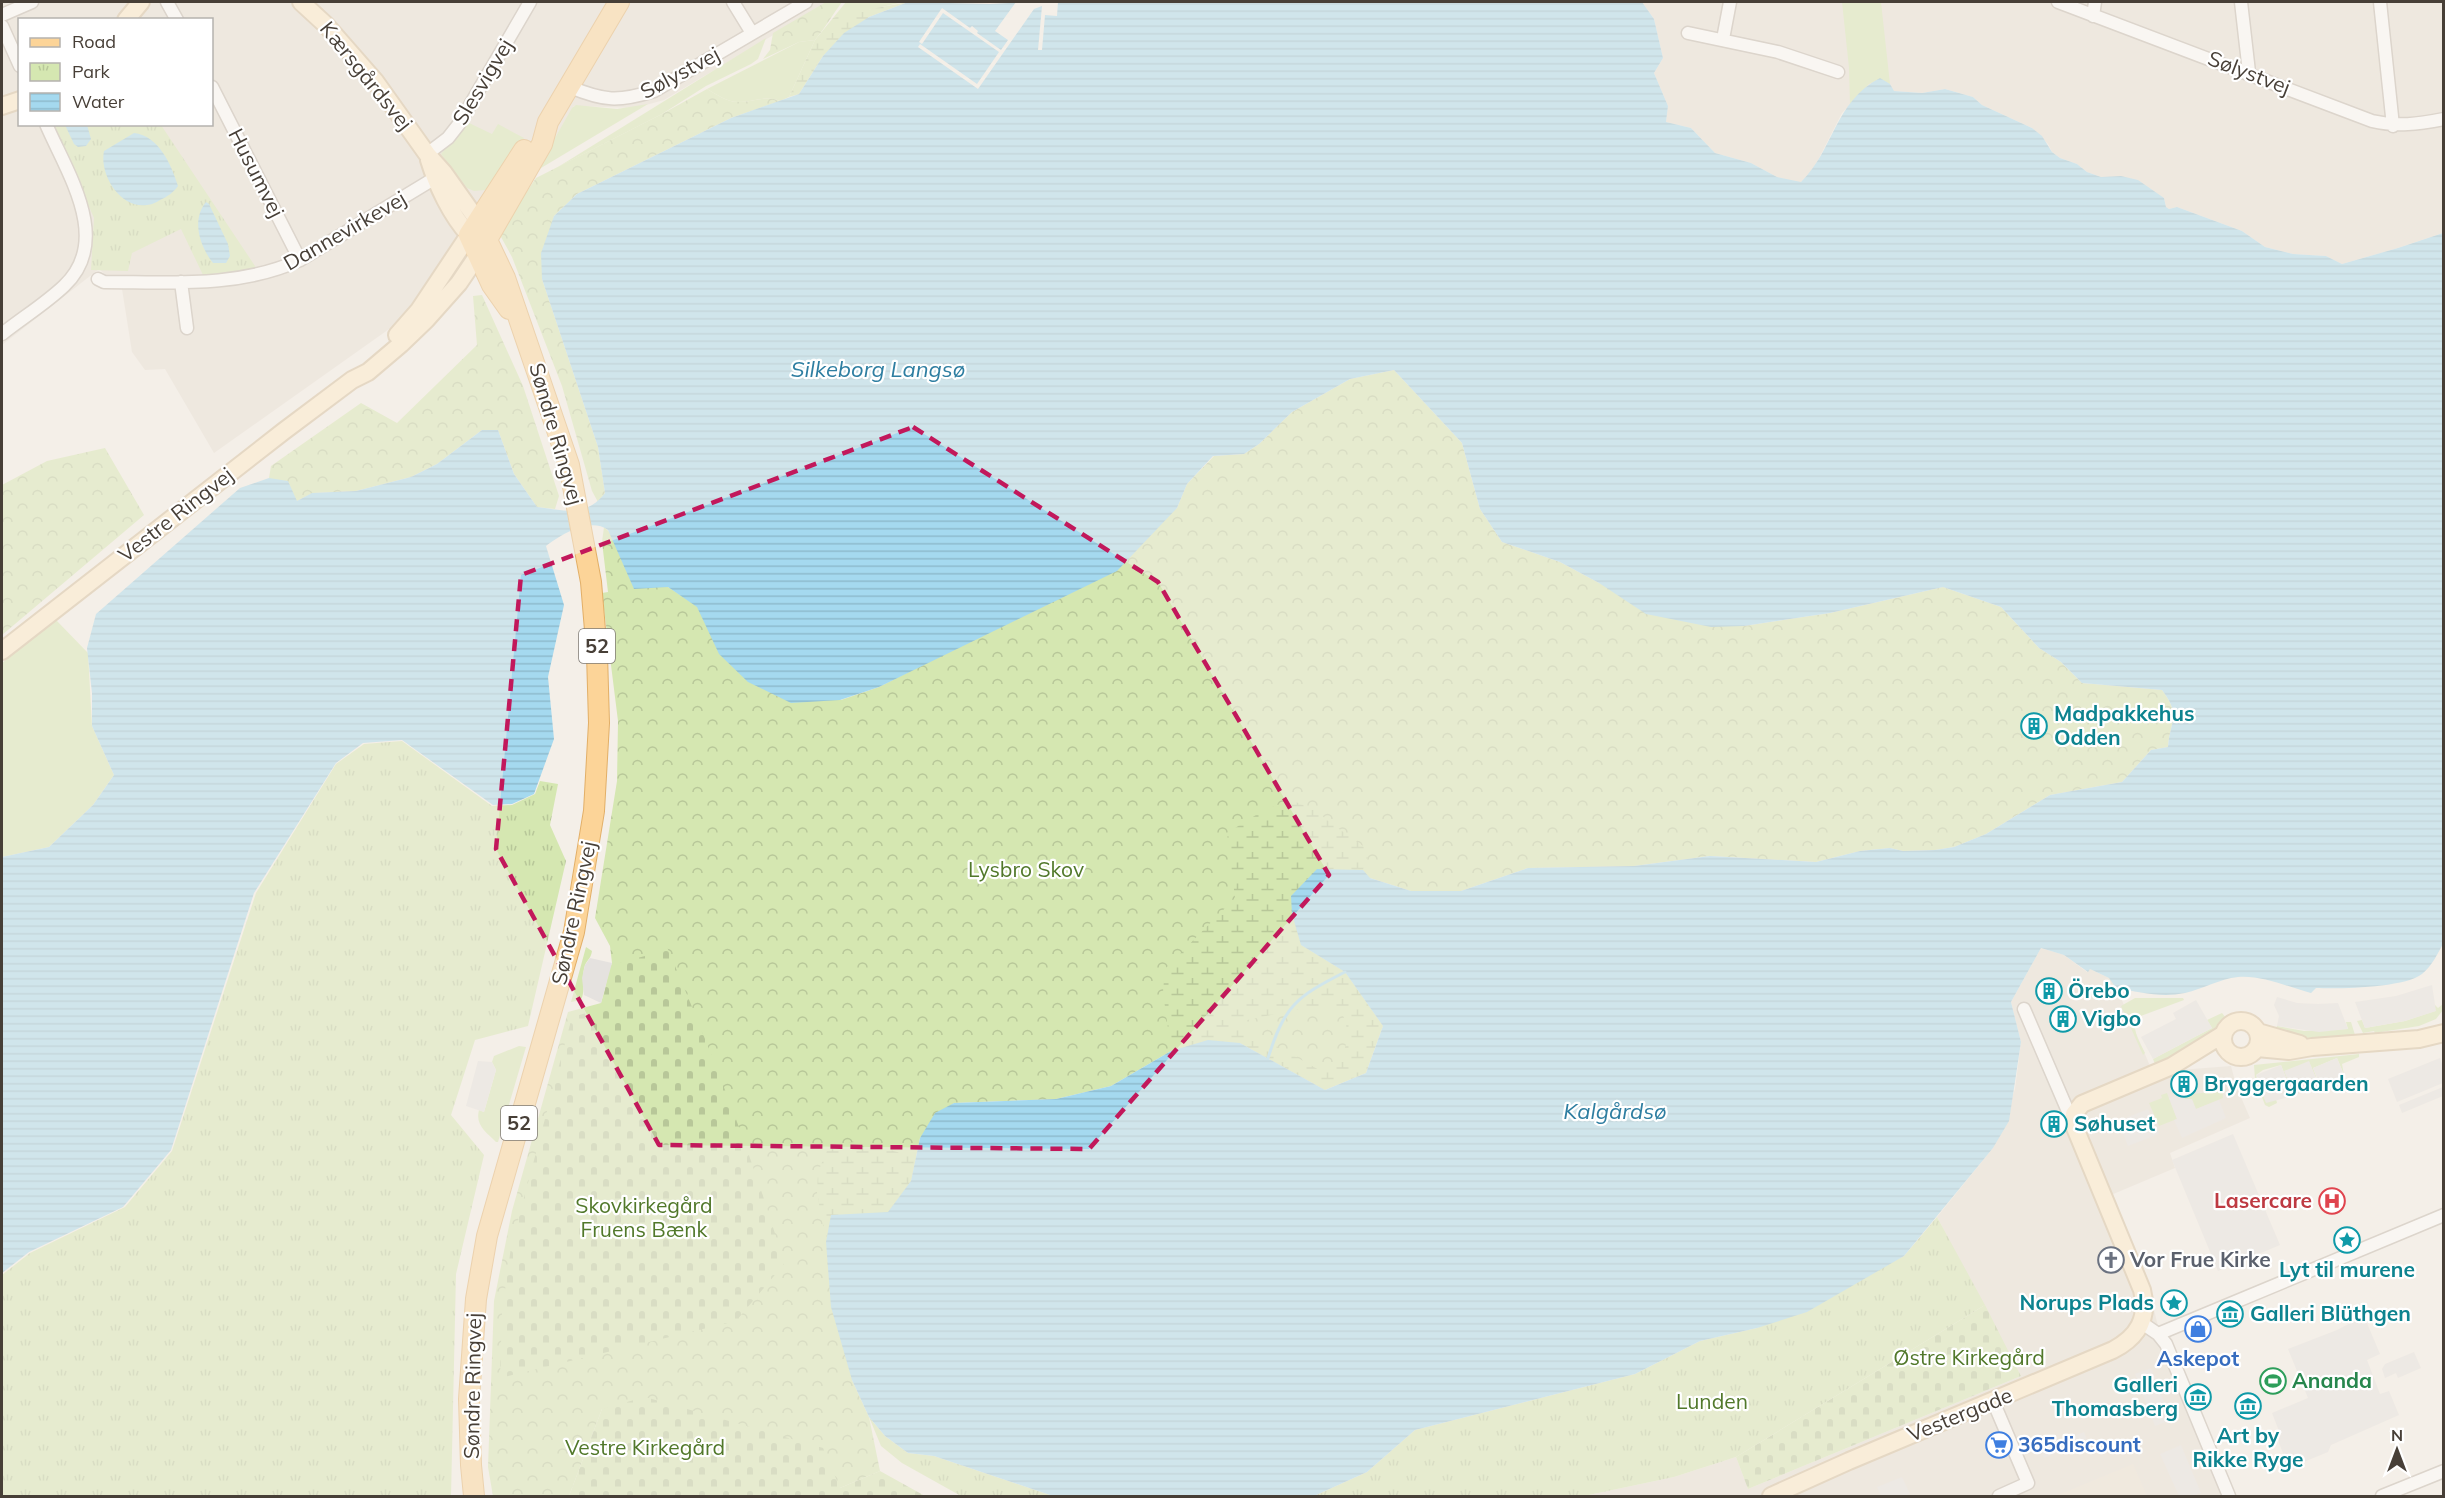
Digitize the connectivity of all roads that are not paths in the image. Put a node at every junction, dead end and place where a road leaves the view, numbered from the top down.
1 (32, 2) edge
2 (141, 2) edge
3 (167, 2) edge
4 (302, 2) edge
5 (530, 2) edge
6 (619, 2) edge
7 (733, 2) edge
8 (806, 2) edge
9 (1730, 2) edge
10 (2058, 2) edge
11 (2095, 2) edge
12 (2241, 2) edge
13 (2380, 2) edge
14 (2, 15) edge
15 (2093, 16) junction
16 (128, 18) edge
17 (176, 18) edge
18 (2, 26) edge
19 (752, 33) junction
20 (1688, 33) dead end
21 (1723, 39) junction
22 (18, 62) edge
23 (1838, 72) dead end
24 (2248, 72) junction
25 (570, 87) junction
26 (213, 89) edge
27 (18, 101) edge
28 (2, 105) edge
29 (2444, 119) edge
30 (548, 122) junction
31 (47, 126) edge
32 (2393, 126) junction
33 (427, 154) junction
34 (435, 178) junction
35 (478, 238) junction
36 (300, 260) junction
37 (98, 279) dead end
38 (181, 282) junction
39 (187, 328) dead end
40 (2, 334) edge
41 (352, 380) junction
42 (2, 651) edge
43 (2024, 1009) dead end
44 (2444, 1021) edge
45 (2444, 1033) edge
46 (2223, 1035) junction
47 (2257, 1040) junction
48 (2382, 1041) junction
49 (2229, 1053) junction
50 (2172, 1066) junction
51 (2073, 1123) junction
52 (2444, 1215) edge
53 (2142, 1323) junction
54 (2158, 1334) junction
55 (1993, 1401) junction
56 (2444, 1471) edge
57 (474, 1497) edge
58 (1771, 1497) edge
59 (1999, 1497) edge
60 (2229, 1497) edge
61 (2382, 1497) edge

1 - 14 street
2 - 16 street
3 - 17 street
4 - 33 street, Kærsgårdsvej
5 - 33 street, Slesvigvej
6 - 25 main road
7 - 19 street
8 - 19 street, Sølystvej
9 - 21 street
10 - 15 street, Sølystvej
11 - 15 street
12 - 24 street
13 - 32 street
15 - 24 street, Sølystvej
18 - 22 street
19 - 25 street, Sølystvej
20 - 21 street
21 - 23 street
24 - 32 street, Sølystvej
25 - 30 main road
26 - 36 street, Husumvej
27 - 28 street
29 - 32 street, Sølystvej
30 - 35 main road
30 - 35 main road
31 - 40 street
33 - 34 street, Kærsgårdsvej
33 - 35 street, Kærsgårdsvej
34 - 35 street, Kærsgårdsvej
34 - 36 street, Dannevirkevej
35 - 41 street, Vestre Ringvej
35 - 41 street, Vestre Ringvej
35 - 57 main road, Søndre Ringvej / 52
36 - 38 street, Dannevirkevej
37 - 38 street, Dannevirkevej
38 - 39 street
41 - 42 street, Vestre Ringvej
43 - 51 street
44 - 48 street
45 - 48 street
46 - 47 street
46 - 49 street
46 - 50 street
47 - 48 street
47 - 49 street
49 - 50 street
50 - 51 street
51 - 53 street
52 - 54 street
53 - 54 street
53 - 55 street, Vestergade
54 - 60 street
55 - 58 street, Vestergade
55 - 59 street
56 - 61 street

